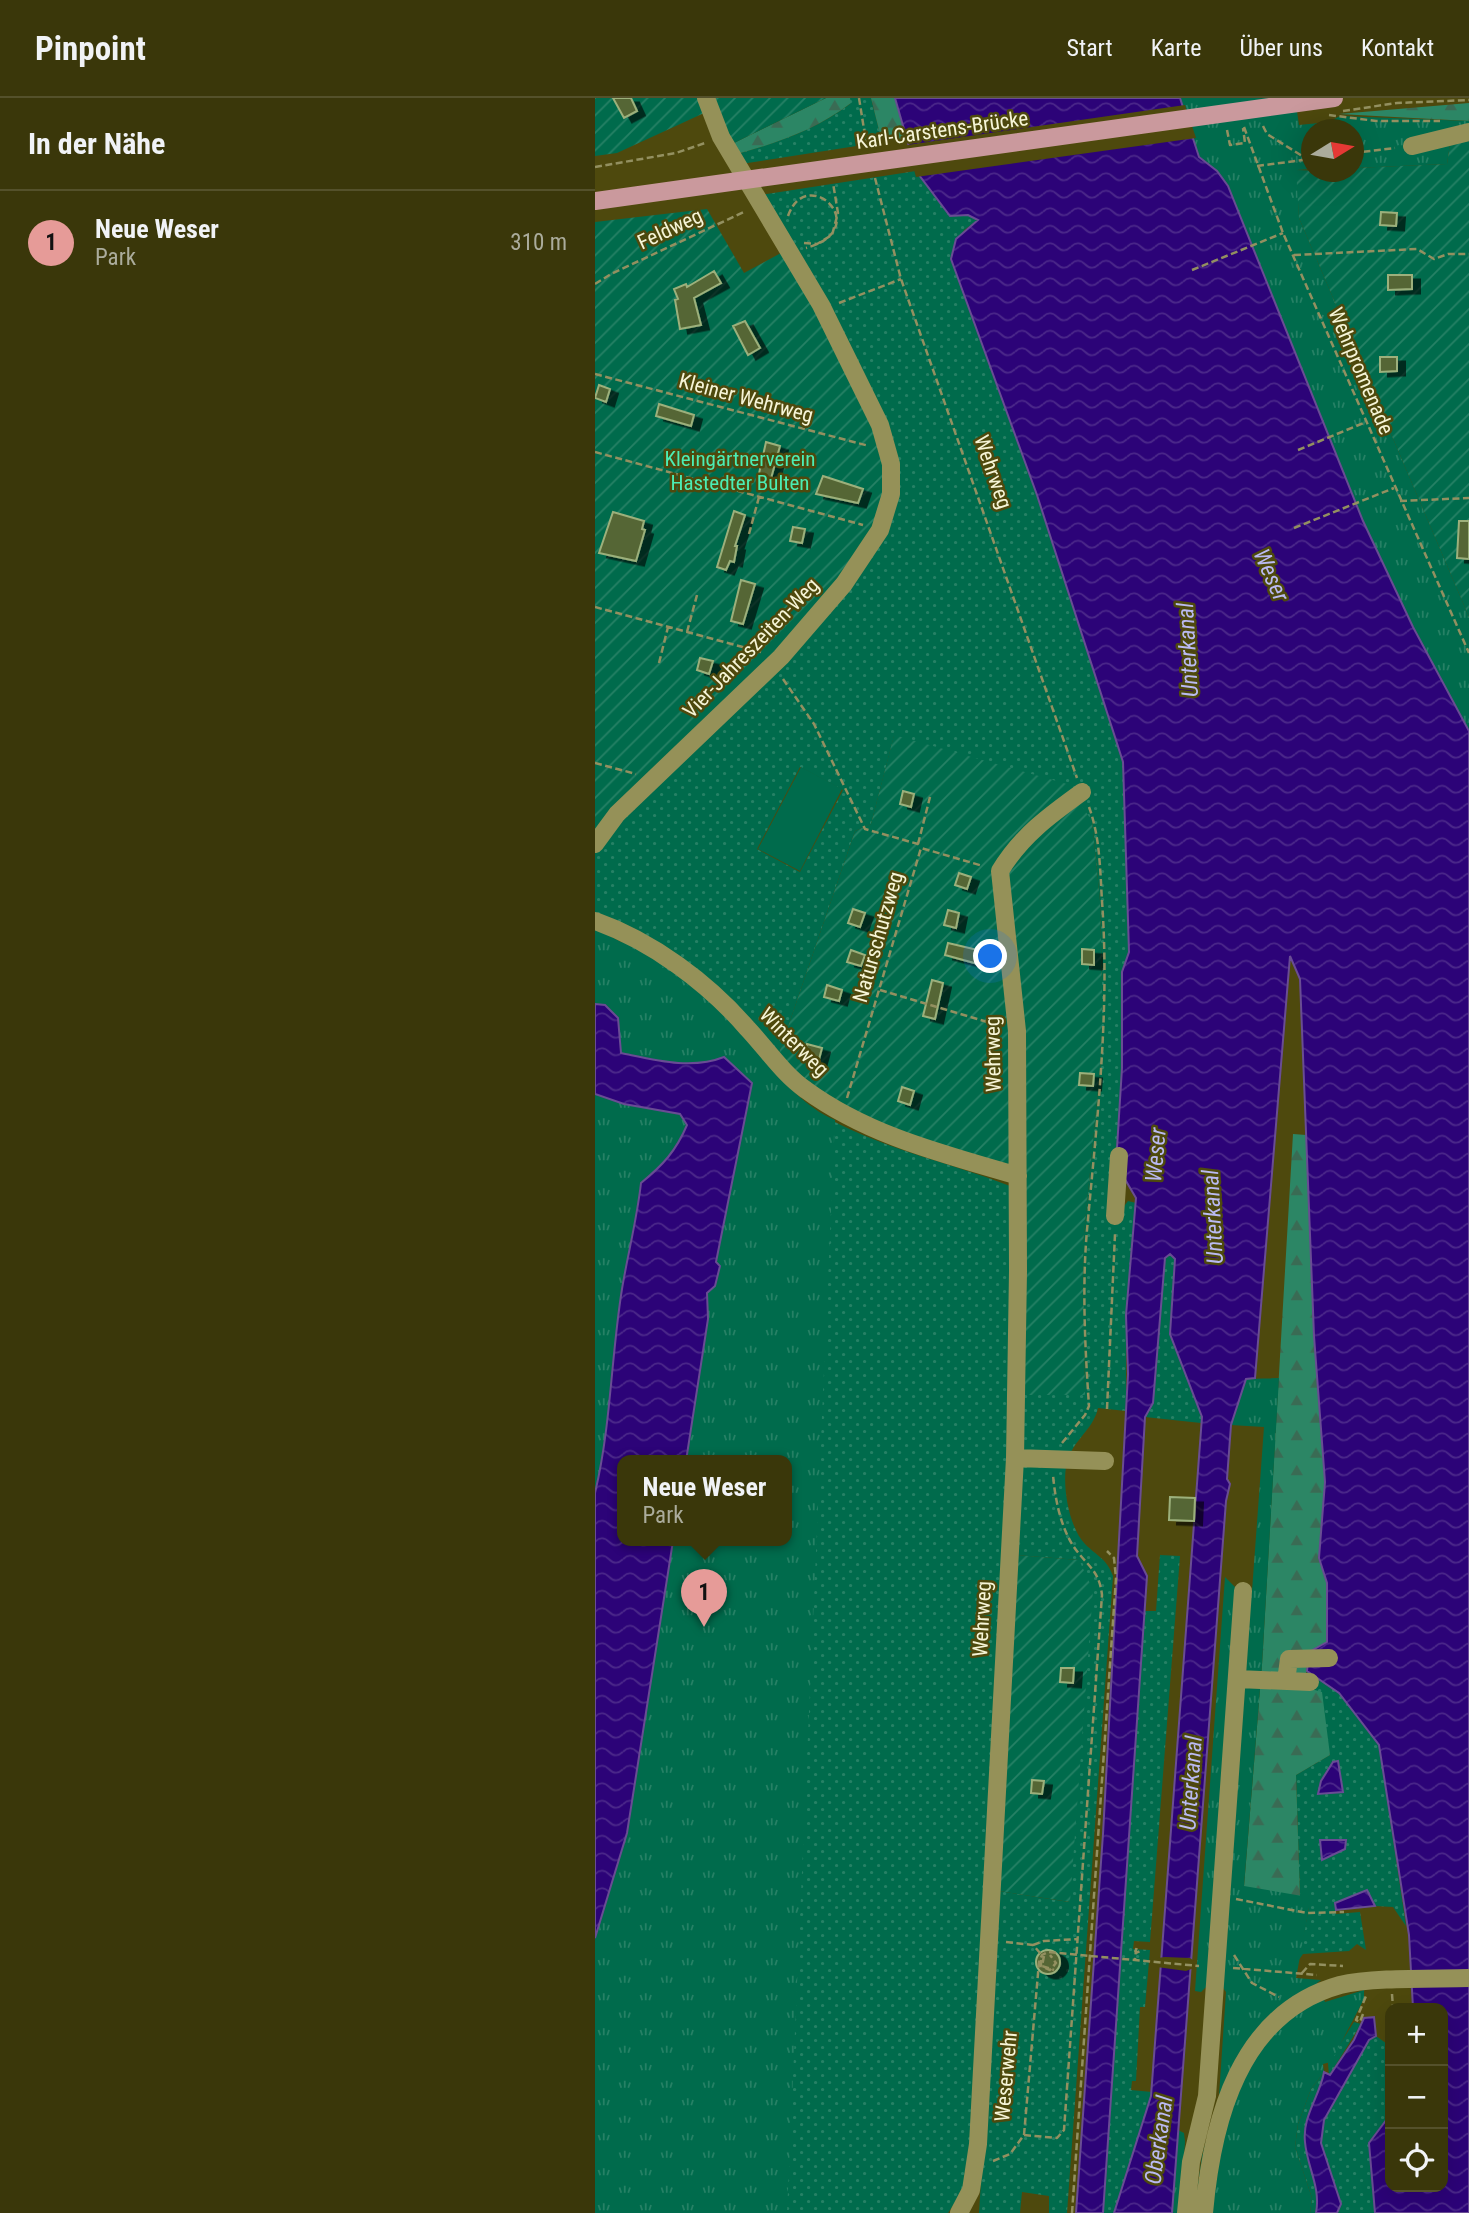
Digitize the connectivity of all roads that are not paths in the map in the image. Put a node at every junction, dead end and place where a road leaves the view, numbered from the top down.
1 (706, 98) edge
2 (1330, 106) edge
3 (1469, 132) edge
4 (1412, 146) road end
5 (595, 201) edge
6 (1082, 792) road end
7 (595, 844) edge
8 (595, 921) edge
9 (1119, 1156) dead end
10 (1018, 1176) junction
11 (1115, 1216) road end
12 (1015, 1458) junction
13 (1105, 1461) dead end
14 (1243, 1591) dead end
15 (1329, 1658) dead end
16 (1238, 1679) junction
17 (1286, 1681) junction
18 (1310, 1682) dead end
19 (1469, 1978) edge
20 (959, 2213) edge
21 (1186, 2213) edge
22 (1204, 2213) edge

1 - 7 street, Vier-Jahreszeiten-Weg
2 - 5 main road, Karl-Carstens-Brücke
3 - 4 street
6 - 10 street, Wehrweg
8 - 10 street, Winterweg
9 - 11 street
10 - 12 street, Wehrweg
12 - 13 street
12 - 20 street, Wehrweg
14 - 16 street
15 - 17 street
16 - 17 street
16 - 21 street
17 - 18 street
19 - 22 street

